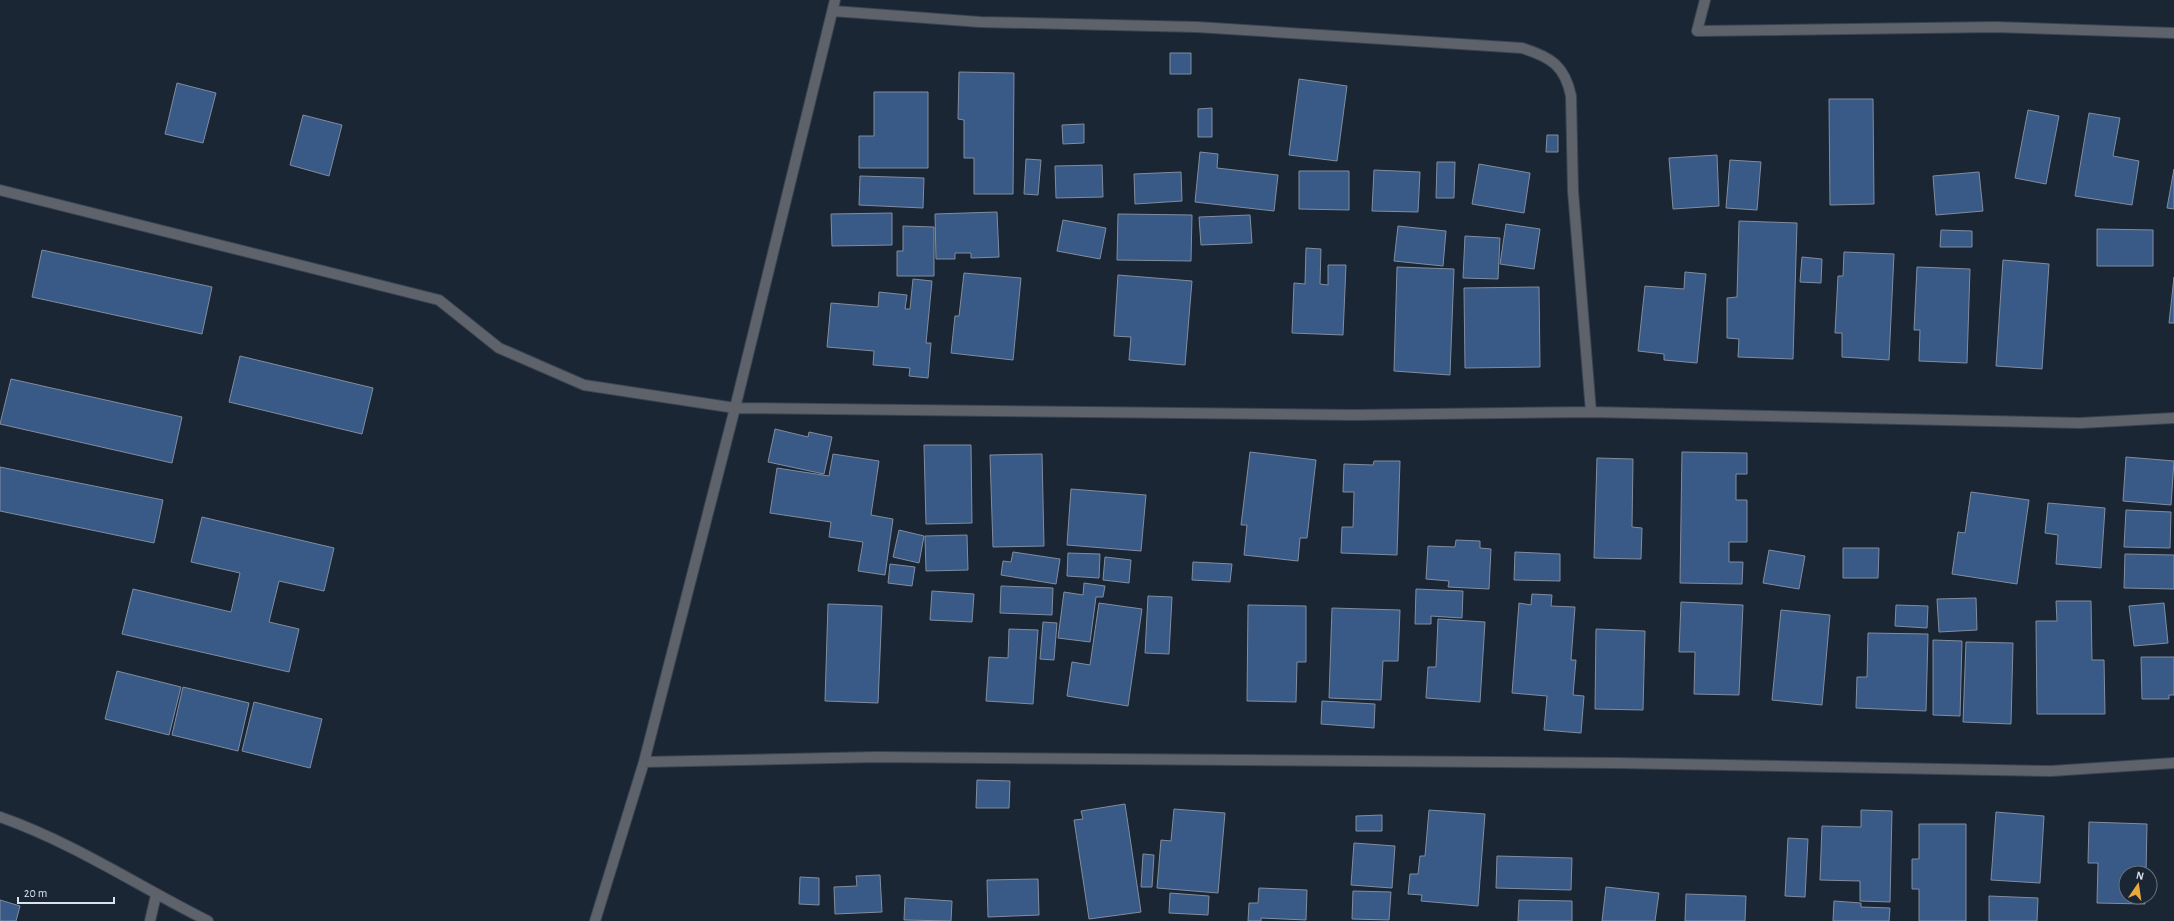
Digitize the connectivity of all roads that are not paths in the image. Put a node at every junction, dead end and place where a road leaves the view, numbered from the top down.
1 (835, 0) edge
2 (1705, 0) edge
3 (833, 11) junction
4 (2174, 33) edge
5 (0, 190) edge
6 (735, 408) junction
7 (1591, 412) junction
8 (2174, 418) edge
9 (644, 762) junction
10 (2174, 763) edge
11 (0, 817) edge
12 (156, 895) junction
13 (150, 921) edge
14 (208, 921) edge
15 (595, 921) edge

1 - 3 street
2 - 4 street
3 - 6 street
3 - 7 street
5 - 6 street
6 - 7 street
6 - 9 street
7 - 8 street
9 - 10 street
9 - 15 street
11 - 12 street
12 - 13 street
12 - 14 street

